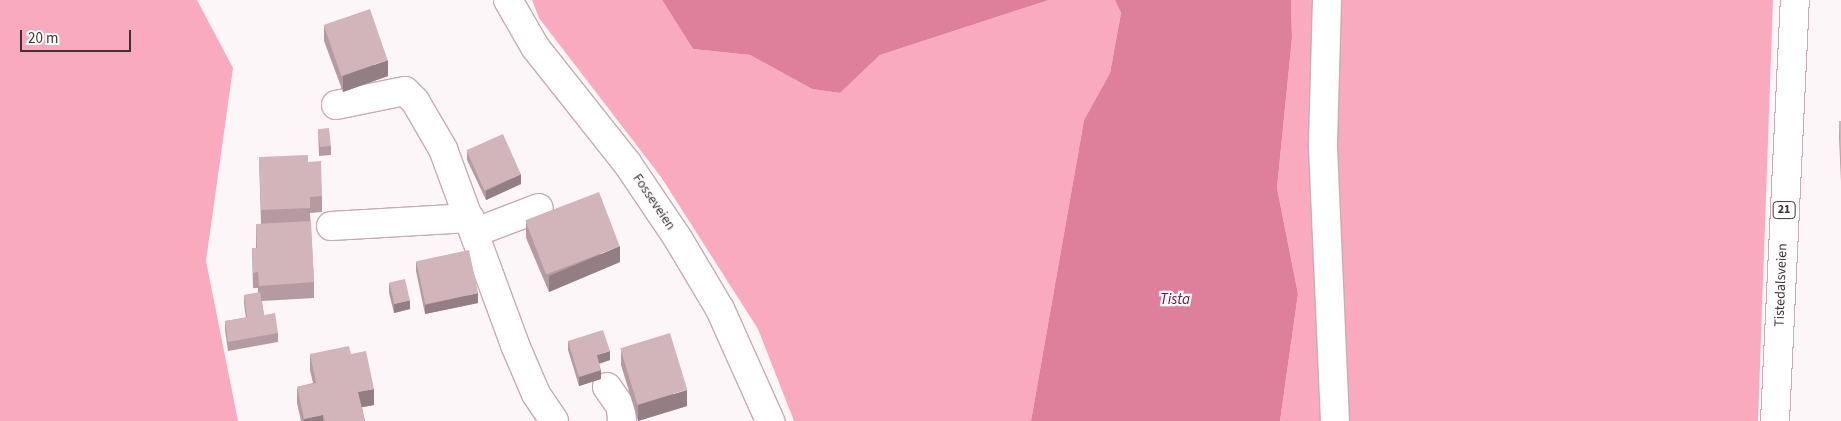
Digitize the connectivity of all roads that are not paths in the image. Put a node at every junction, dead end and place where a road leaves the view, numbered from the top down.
1 (508, 0) edge
2 (1327, 0) edge
3 (1795, 0) edge
4 (336, 105) dead end
5 (540, 208) dead end
6 (473, 225) junction
7 (331, 226) dead end
8 (607, 387) dead end
9 (554, 421) edge
10 (622, 421) edge
11 (770, 421) edge
12 (1335, 421) edge
13 (1775, 421) edge

1 - 11 street, Fosseveien
2 - 12 street
3 - 13 street, Tistedalsveien / 21
4 - 6 street
5 - 6 street
6 - 7 street
6 - 9 street
8 - 10 street

